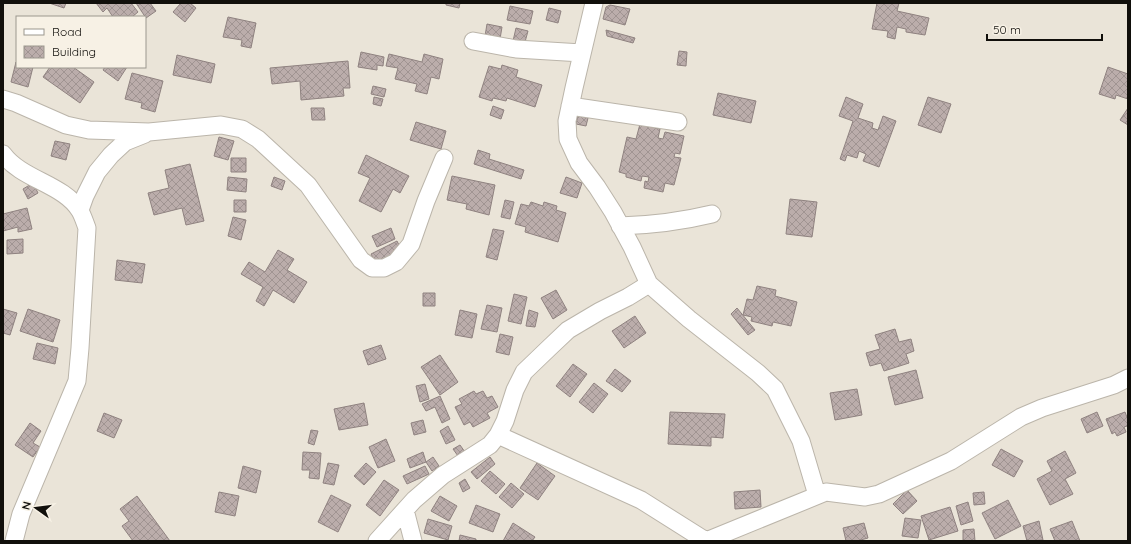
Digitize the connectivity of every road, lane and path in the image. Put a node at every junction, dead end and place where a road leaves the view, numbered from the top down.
1 (594, 3) edge
2 (472, 41) dead end
3 (582, 53) junction
4 (3, 99) edge
5 (570, 106) junction
6 (678, 122) dead end
7 (149, 132) junction
8 (3, 154) edge
9 (444, 158) dead end
10 (80, 210) junction
11 (712, 214) dead end
12 (620, 226) junction
13 (649, 284) junction
14 (1128, 378) edge
15 (498, 435) junction
16 (817, 495) junction
17 (405, 510) junction
18 (14, 541) edge
19 (377, 541) edge
20 (413, 541) edge
21 (706, 541) edge

1 - 3 street
2 - 3 street
3 - 5 street
4 - 7 street
5 - 6 street
5 - 12 street
7 - 9 street
7 - 10 street
8 - 10 street
10 - 18 street
11 - 12 street
12 - 13 street
13 - 15 street
13 - 16 street
14 - 16 street
15 - 17 street
15 - 21 street
16 - 21 street
17 - 19 street
17 - 20 street

